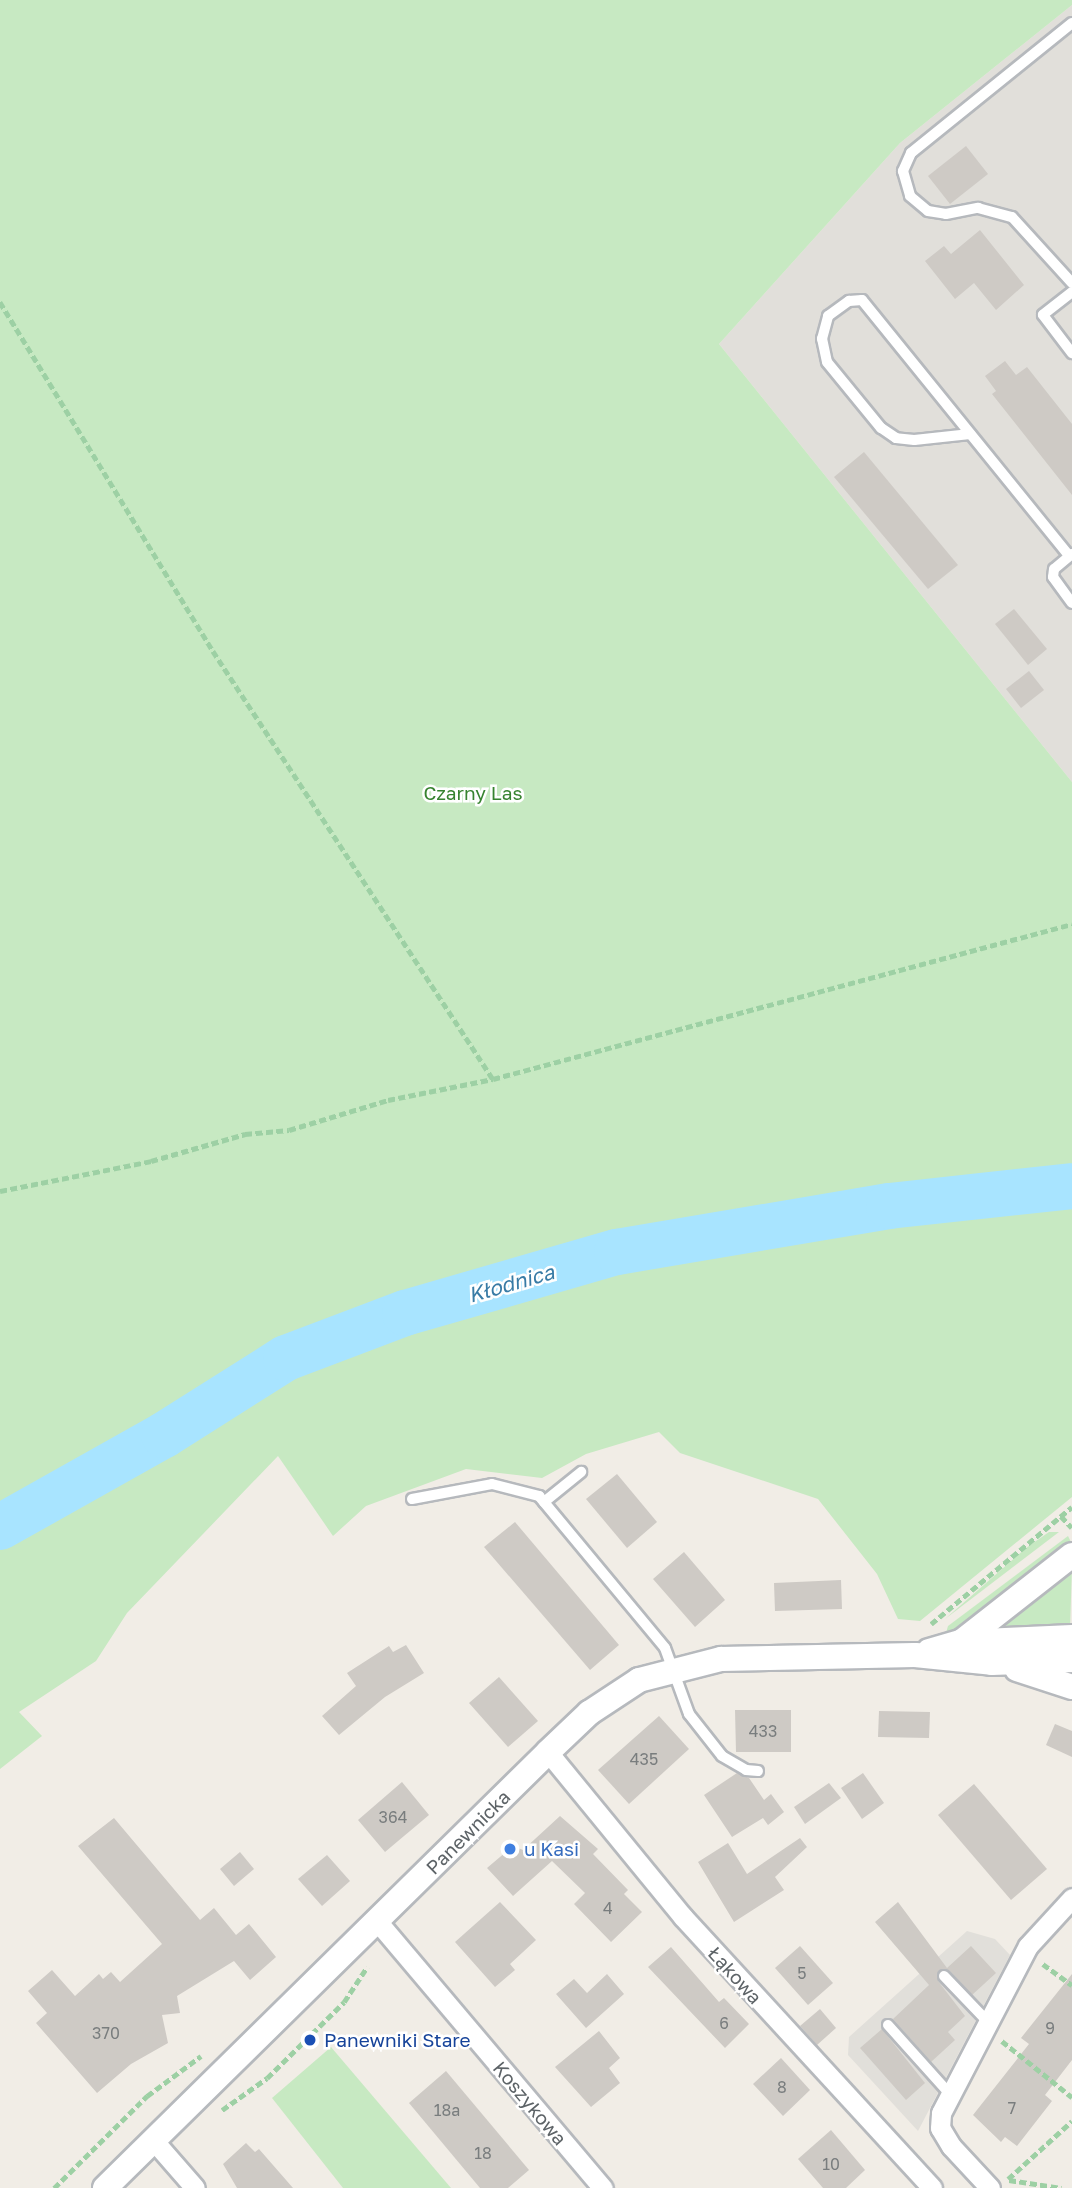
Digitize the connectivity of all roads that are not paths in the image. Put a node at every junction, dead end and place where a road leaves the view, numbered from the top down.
1 (1072, 23) edge
2 (1072, 283) edge
3 (1072, 292) edge
4 (1072, 353) edge
5 (970, 434) junction
6 (1071, 555) edge
7 (1072, 603) edge
8 (581, 1472) dead end
9 (412, 1499) dead end
10 (544, 1502) junction
11 (1072, 1555) edge
12 (1072, 1637) edge
13 (961, 1642) junction
14 (915, 1655) junction
15 (1072, 1660) edge
16 (992, 1663) junction
17 (671, 1668) junction
18 (1072, 1687) edge
19 (548, 1752) junction
20 (758, 1771) dead end
21 (1072, 1898) edge
22 (384, 1930) junction
23 (944, 1976) dead end
24 (888, 2025) dead end
25 (991, 2028) junction
26 (949, 2092) junction
27 (155, 2141) junction
28 (105, 2188) edge
29 (195, 2188) edge
30 (603, 2188) edge
31 (932, 2188) edge
32 (990, 2188) edge

1 - 2 lane
3 - 4 lane
5 - 5 lane
5 - 6 lane
6 - 7 lane
8 - 10 lane
9 - 10 lane
10 - 17 lane
11 - 13 street
12 - 13 street, Panewnicka
13 - 14 street, Panewnicka
14 - 16 street, Panewnicka
14 - 17 street, Panewnicka
15 - 16 street, Panewnicka
16 - 18 street
17 - 19 street, Panewnicka
17 - 20 lane
19 - 22 street, Panewnicka
19 - 31 street, Łąkowa
21 - 25 street
22 - 27 street, Panewnicka
22 - 30 street, Koszykowa
23 - 25 lane
24 - 26 lane
25 - 26 street
26 - 32 street
27 - 28 street, Panewnicka
27 - 29 street

